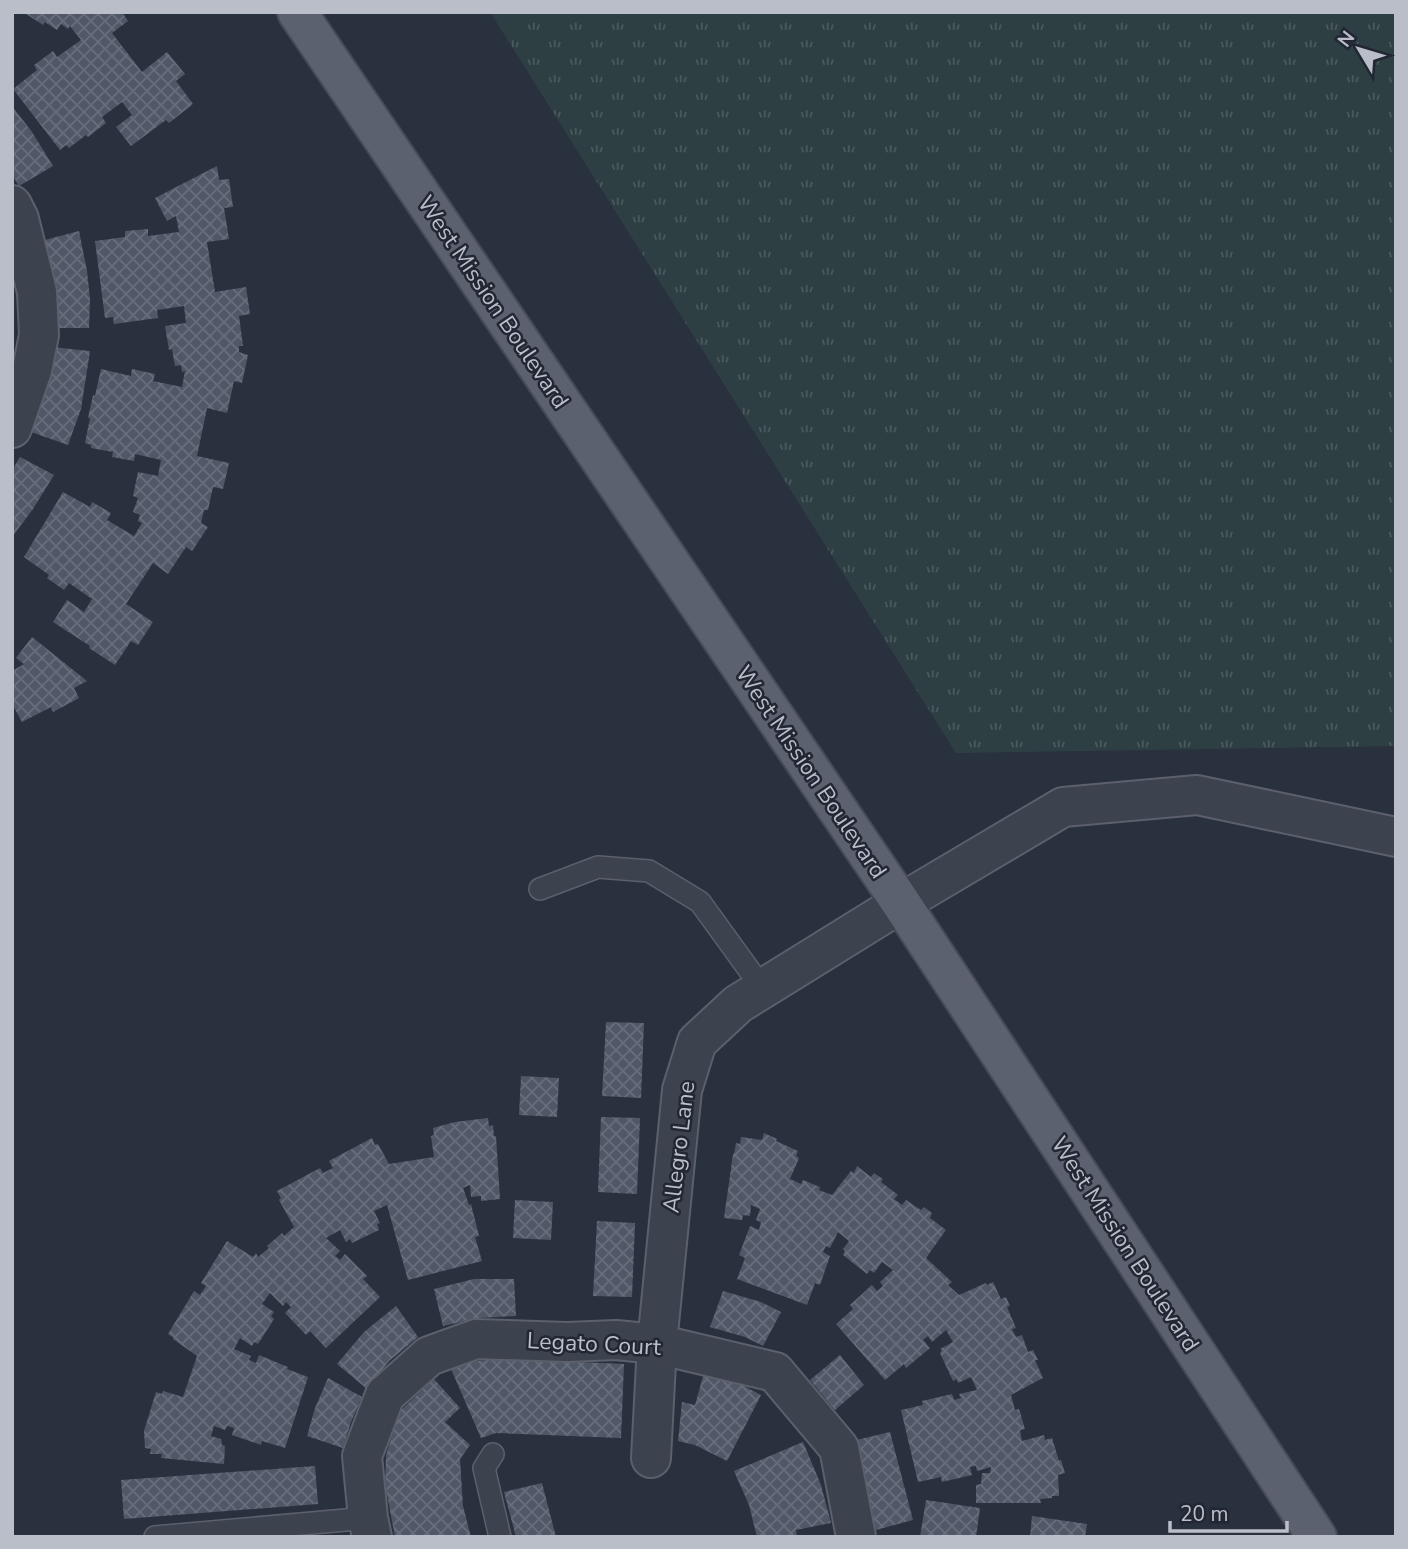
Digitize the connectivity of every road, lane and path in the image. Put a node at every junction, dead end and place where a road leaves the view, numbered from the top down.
1 (296, 12) edge
2 (12, 205) edge
3 (12, 428) edge
4 (1396, 837) edge
5 (540, 889) dead end
6 (901, 903) junction
7 (763, 989) junction
8 (657, 1344) junction
9 (493, 1454) dead end
10 (651, 1458) dead end
11 (370, 1528) edge
12 (155, 1537) edge
13 (500, 1537) edge
14 (856, 1537) edge
15 (1317, 1537) edge

1 - 6 main road, West Mission Boulevard
2 - 3 street
4 - 6 street, Allegro Lane
5 - 7 lane
6 - 7 street, Allegro Lane
6 - 15 main road, West Mission Boulevard
7 - 8 street, Allegro Lane
8 - 10 street, Allegro Lane
8 - 11 street, Legato Court
8 - 14 street, Legato Court
9 - 13 lane
11 - 12 lane

